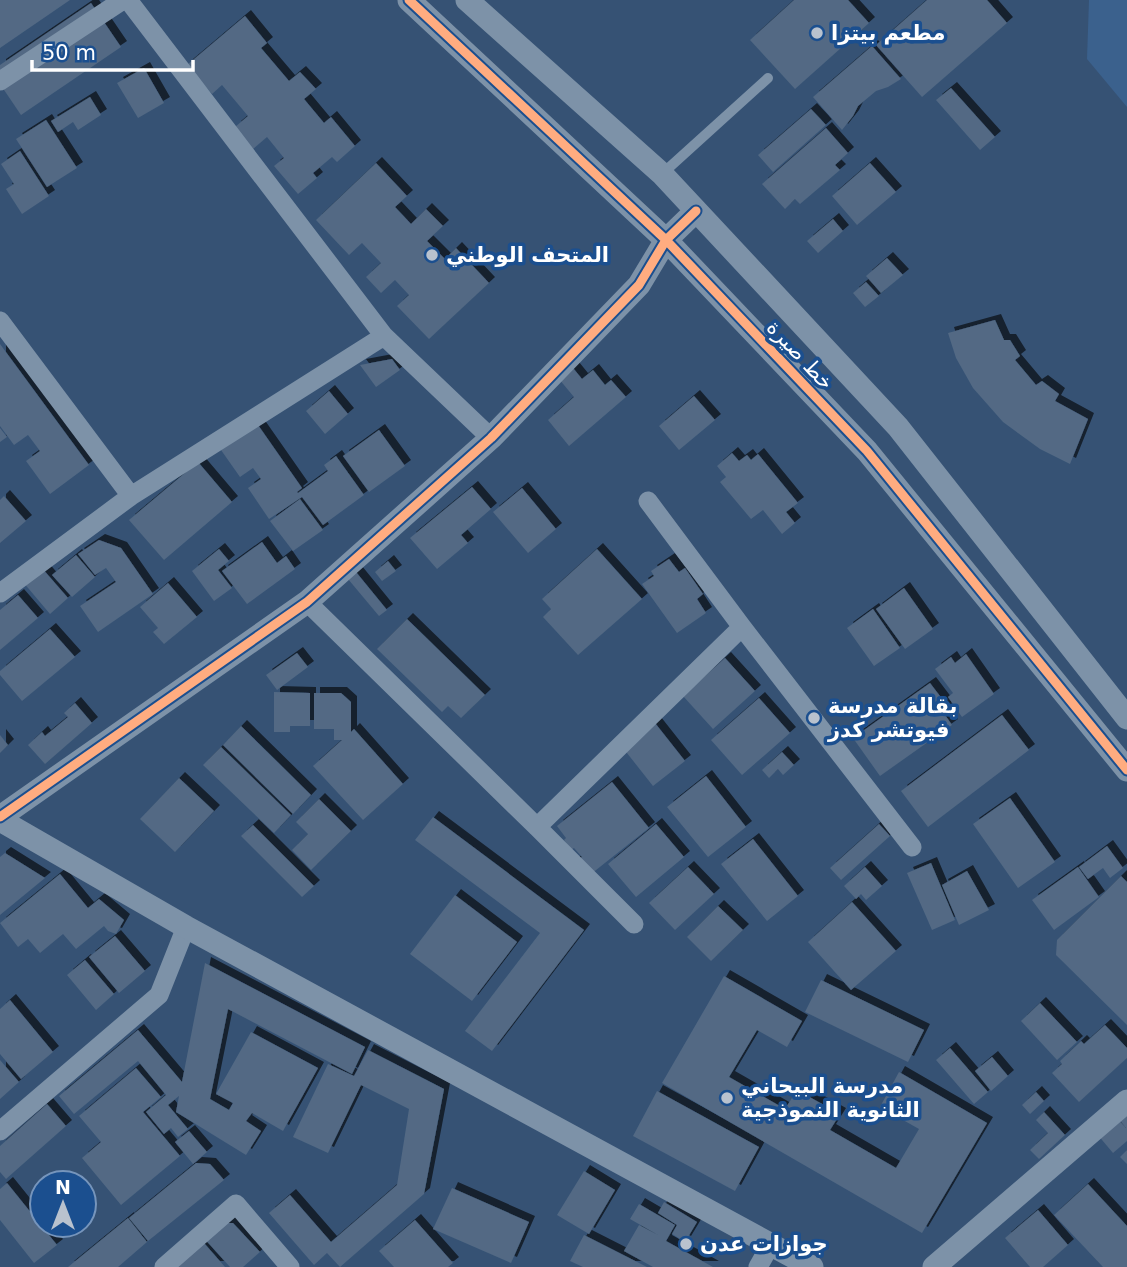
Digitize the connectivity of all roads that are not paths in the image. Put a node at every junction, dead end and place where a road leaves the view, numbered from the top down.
1 (126, 0) edge
2 (409, 0) edge
3 (467, 0) edge
4 (768, 78) dead end
5 (0, 81) edge
6 (662, 174) junction
7 (696, 212) junction
8 (666, 240) junction
9 (0, 321) edge
10 (384, 336) junction
11 (491, 438) junction
12 (131, 496) junction
13 (648, 501) dead end
14 (0, 593) edge
15 (307, 602) junction
16 (742, 627) junction
17 (1127, 718) edge
18 (1127, 770) edge
19 (0, 818) edge
20 (537, 827) junction
21 (912, 847) dead end
22 (634, 925) dead end
23 (186, 927) junction
24 (1127, 1101) edge
25 (0, 1132) edge
26 (771, 1244) junction
27 (164, 1267) edge
28 (290, 1267) edge
29 (758, 1267) edge
30 (812, 1267) edge
31 (934, 1267) edge

1 - 5 street
1 - 10 street
2 - 8 street, خط صيرة
3 - 6 street, خط صيرة
4 - 6 lane
6 - 7 street, خط صيرة
7 - 8 street
7 - 17 street, خط صيرة
8 - 11 street
8 - 18 street, خط صيرة
9 - 12 street
10 - 11 street
10 - 12 street
11 - 15 street
12 - 14 street
13 - 16 street
15 - 19 street
15 - 20 street
16 - 20 street
16 - 21 street
19 - 23 street
20 - 22 street
23 - 25 street
23 - 26 street
24 - 31 street
26 - 29 street
26 - 30 street
27 - 28 street

